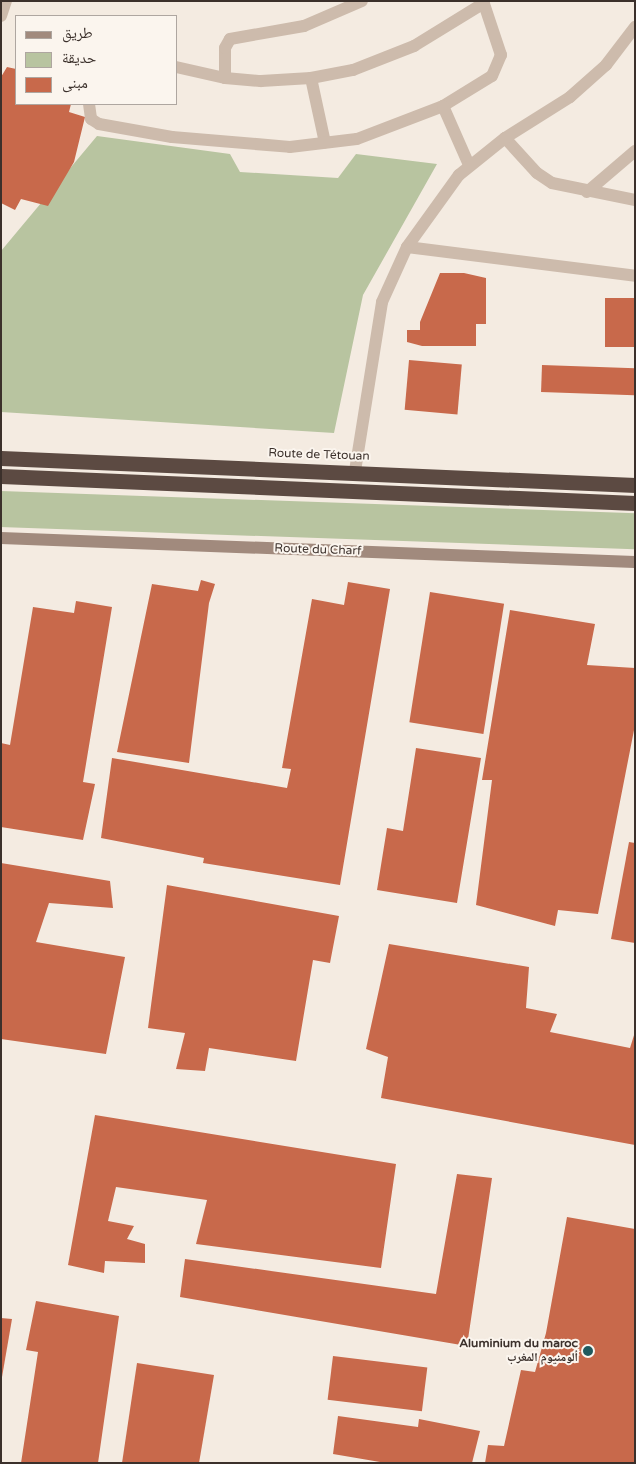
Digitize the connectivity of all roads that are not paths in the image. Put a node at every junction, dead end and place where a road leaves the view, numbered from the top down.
1 (6, 1) edge
2 (362, 1) edge
3 (484, 2) edge
4 (1, 16) edge
5 (635, 27) edge
6 (178, 67) edge
7 (225, 78) junction
8 (311, 78) junction
9 (89, 105) edge
10 (444, 106) junction
11 (505, 138) junction
12 (325, 143) junction
13 (635, 151) edge
14 (469, 165) junction
15 (587, 192) junction
16 (635, 200) edge
17 (407, 247) junction
18 (635, 276) edge
19 (1, 458) edge
20 (355, 471) junction
21 (1, 476) edge
22 (635, 485) edge
23 (635, 503) edge
24 (1, 538) edge
25 (635, 562) edge

1 - 4 street
2 - 7 street
3 - 8 street
3 - 10 street
5 - 11 street
6 - 7 street
7 - 8 street
8 - 12 street
9 - 12 street
10 - 12 street
10 - 14 street
11 - 14 street
11 - 15 street
13 - 15 street
14 - 17 street
15 - 16 street
17 - 18 street
17 - 20 street
19 - 20 highway, Route de Tétouan
20 - 22 highway, Route de Tétouan
21 - 23 highway
24 - 25 street, Route du Charf

